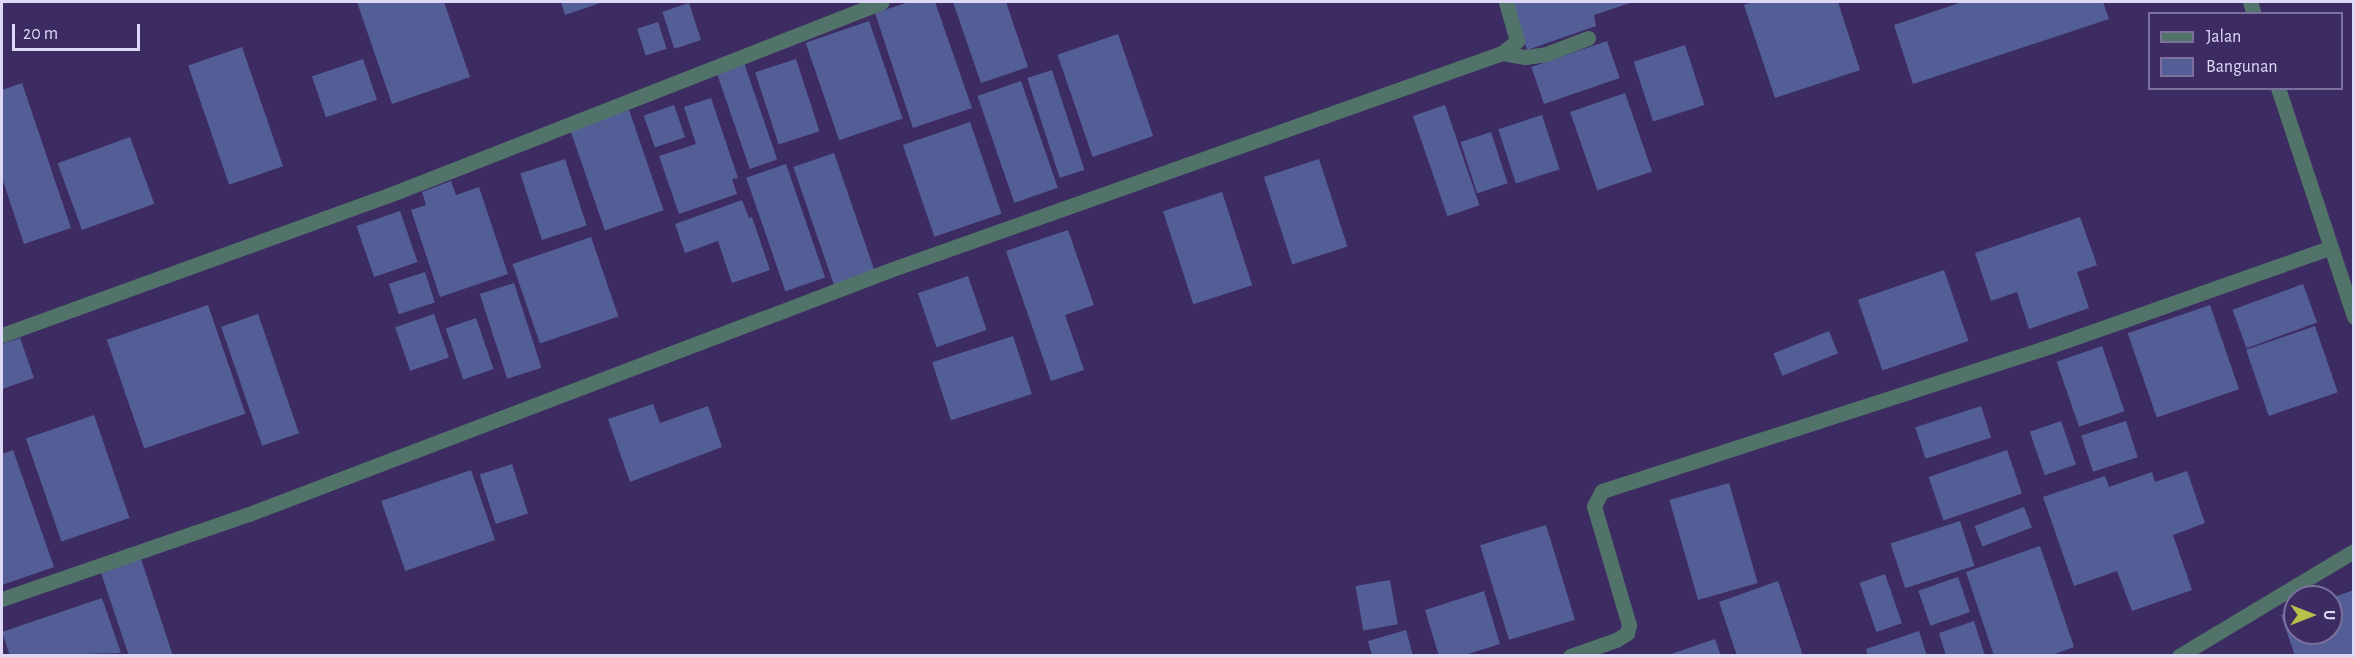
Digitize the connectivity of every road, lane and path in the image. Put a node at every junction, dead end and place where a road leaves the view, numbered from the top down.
1 (882, 2) edge
2 (1506, 2) edge
3 (1588, 38) dead end
4 (1502, 53) junction
5 (2279, 90) edge
6 (2330, 249) junction
7 (2354, 317) edge
8 (2, 335) edge
9 (2354, 551) edge
10 (2, 599) edge
11 (1570, 656) edge
12 (2179, 656) edge

1 - 8 street
2 - 4 street
3 - 4 street
4 - 10 street
5 - 6 street
6 - 7 street
6 - 11 street
9 - 12 street

